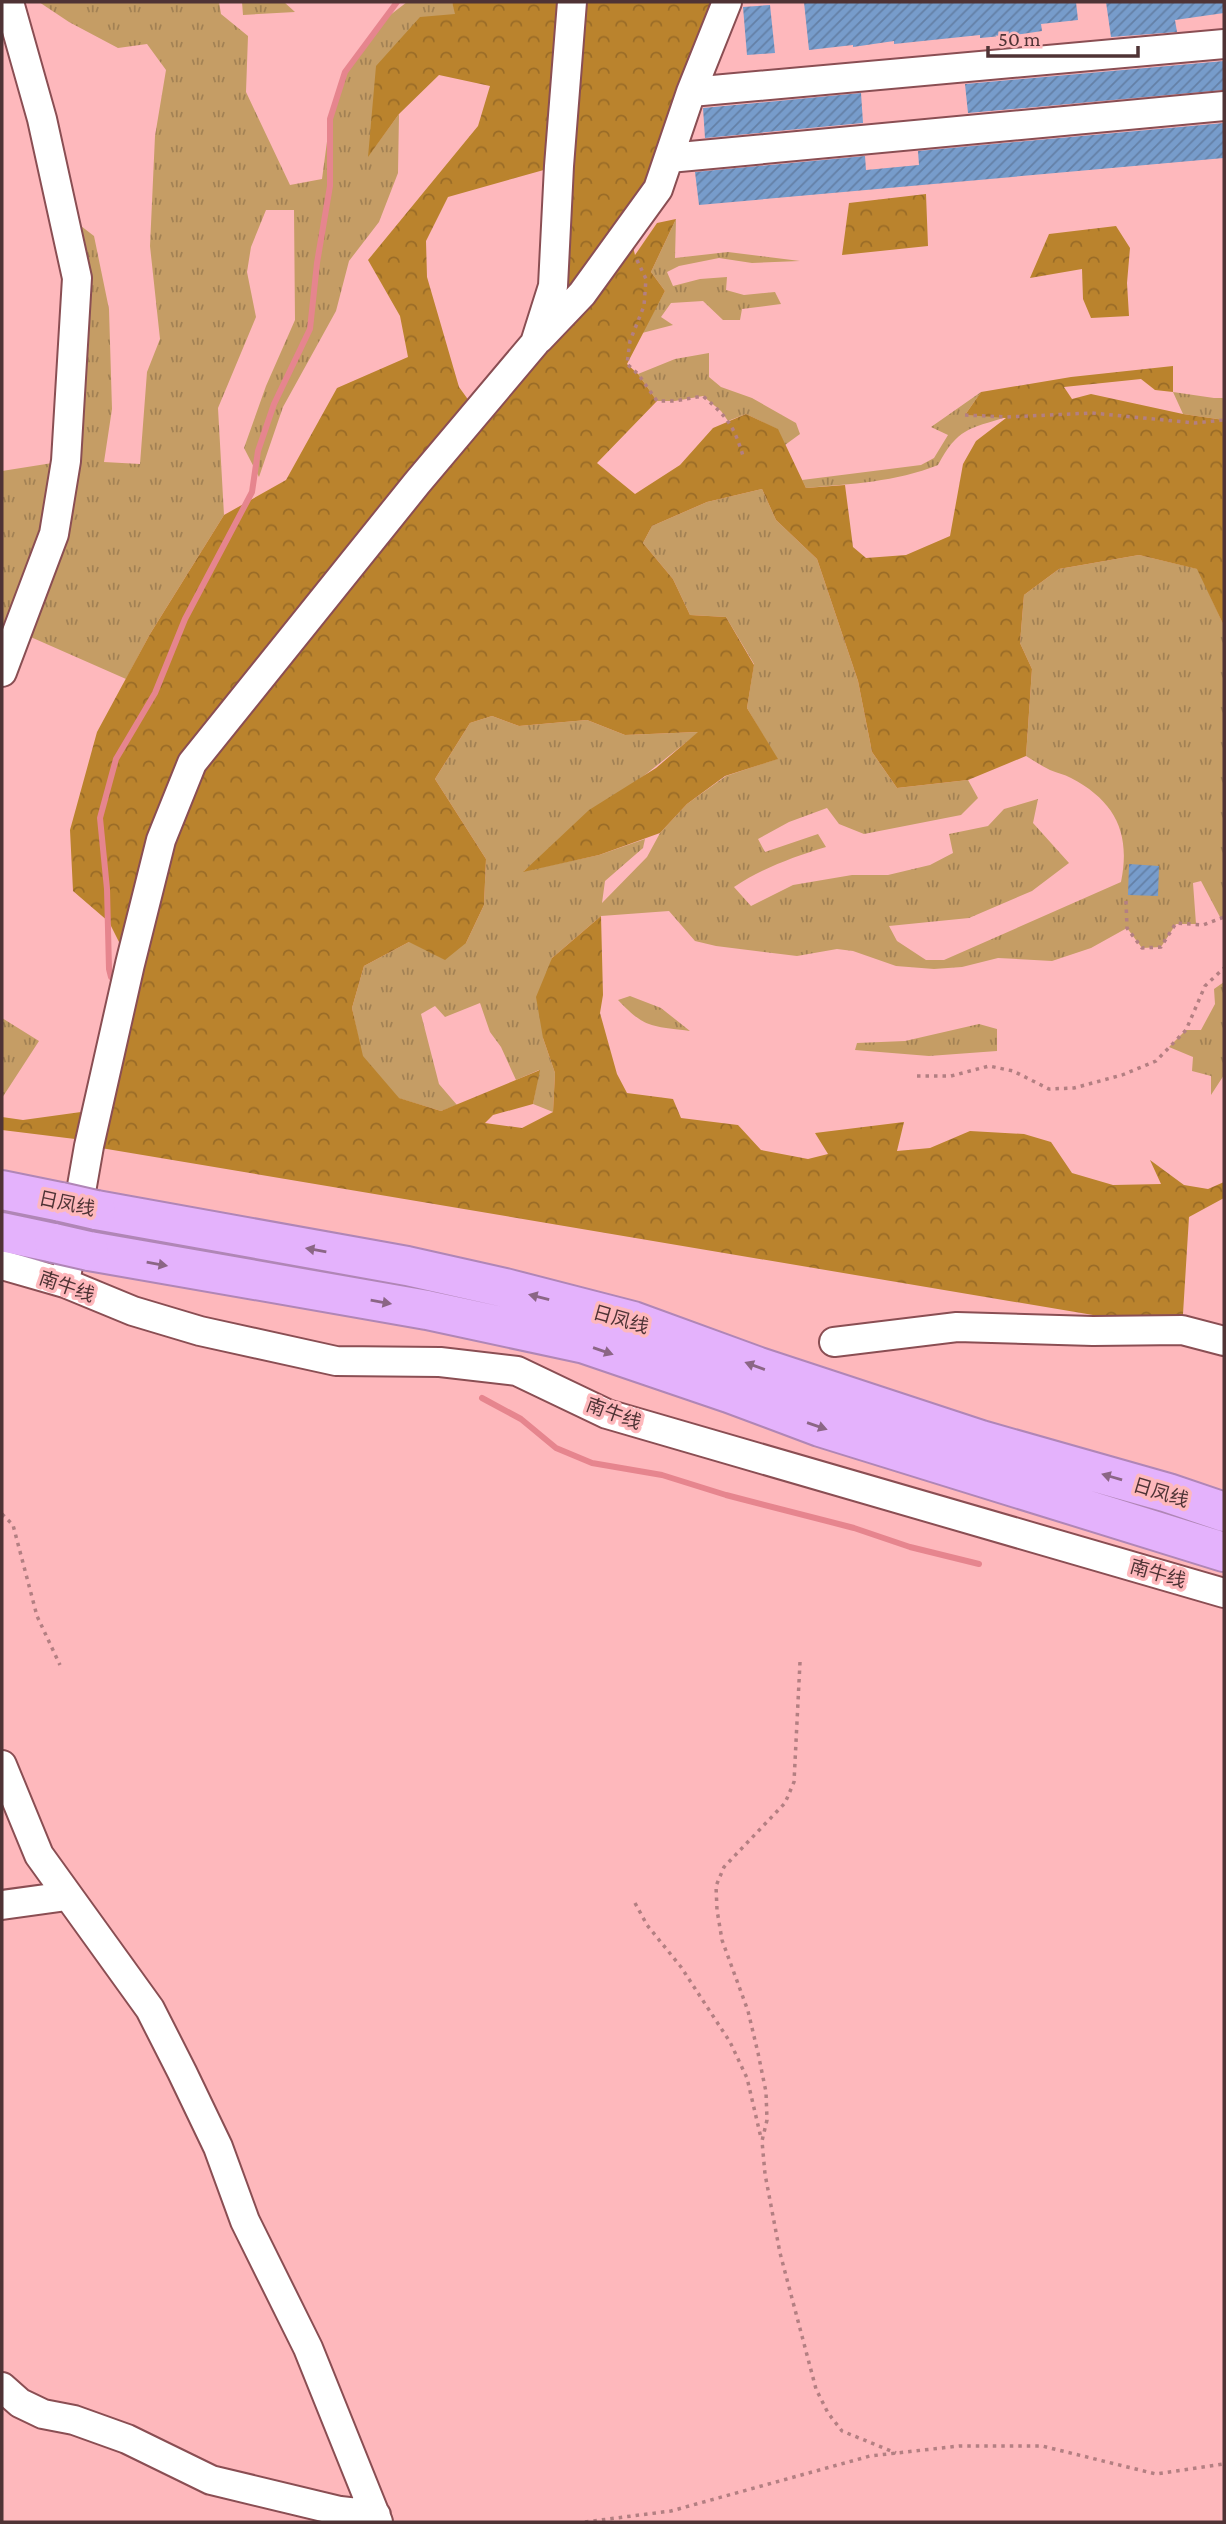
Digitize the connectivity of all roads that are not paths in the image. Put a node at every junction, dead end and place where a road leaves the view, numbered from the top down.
1 (9, 2) edge
2 (572, 2) edge
3 (727, 2) edge
4 (1224, 44) edge
5 (691, 92) junction
6 (1224, 106) edge
7 (669, 158) junction
8 (535, 343) junction
9 (2, 672) edge
10 (2, 1190) edge
11 (2, 1232) edge
12 (2, 1265) edge
13 (65, 1283) junction
14 (1224, 1341) edge
15 (834, 1342) dead end
16 (1224, 1512) edge
17 (1224, 1552) edge
18 (1224, 1593) edge
19 (2, 1765) edge
20 (66, 1896) junction
21 (2, 1905) edge
22 (8, 2403) edge
23 (377, 2519) edge

1 - 9 street
2 - 8 street
3 - 5 street
4 - 5 street
5 - 7 street
6 - 7 street
7 - 8 street
8 - 13 street
16 -> 10 highway, 日凤线
11 -> 17 highway, 日凤线
12 - 13 street, 南牛线
13 - 18 street, 南牛线
14 - 15 street
19 - 20 street
20 - 21 street
20 - 23 street
22 - 23 street

